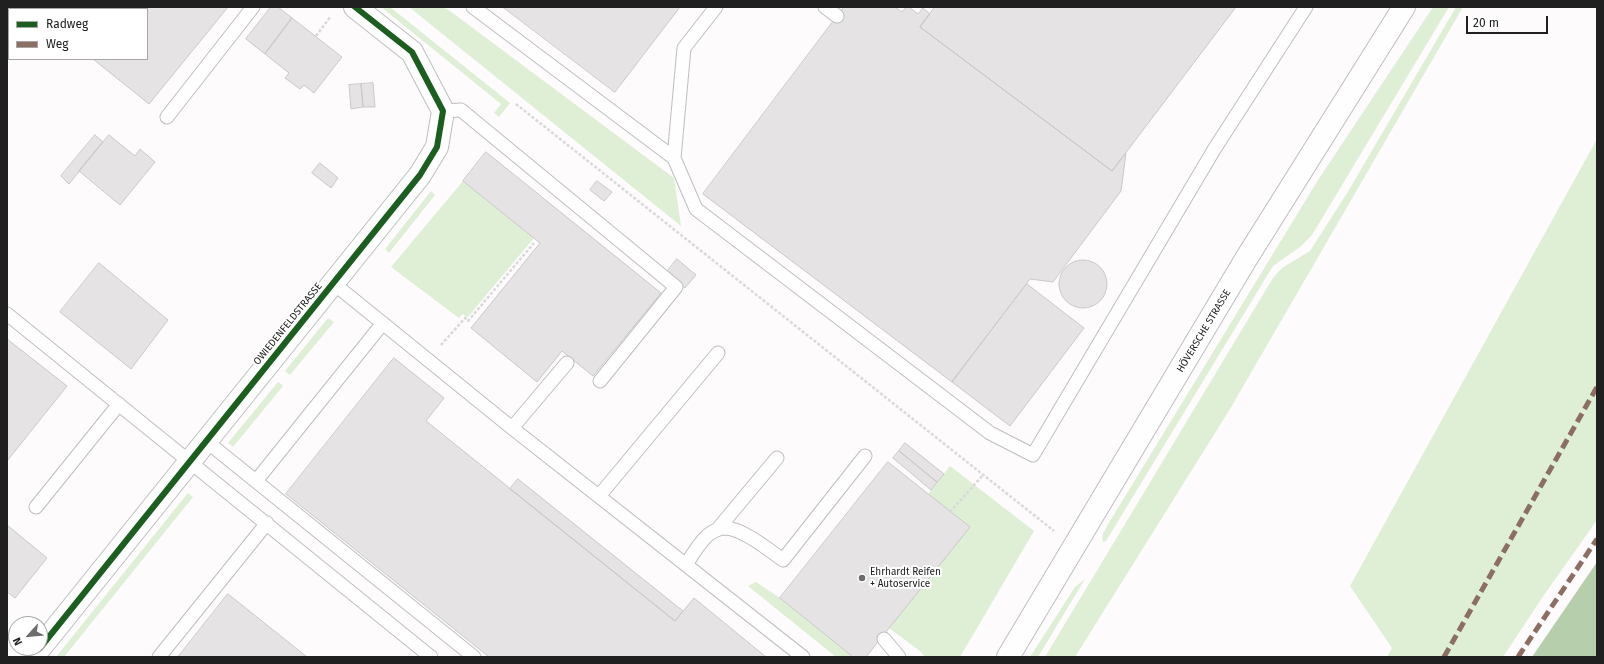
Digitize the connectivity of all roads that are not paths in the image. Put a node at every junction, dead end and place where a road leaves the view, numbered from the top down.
1 (253, 7) edge
2 (355, 7) edge
3 (473, 7) edge
4 (716, 7) edge
5 (825, 7) edge
6 (1306, 7) edge
7 (1404, 7) edge
8 (837, 16) dead end
9 (444, 111) junction
10 (167, 117) dead end
11 (674, 158) junction
12 (333, 283) junction
13 (7, 314) edge
14 (383, 323) junction
15 (718, 353) dead end
16 (567, 364) dead end
17 (600, 381) dead end
18 (120, 404) junction
19 (512, 428) junction
20 (206, 441) junction
21 (865, 456) dead end
22 (777, 458) dead end
23 (190, 461) junction
24 (256, 481) junction
25 (599, 496) junction
26 (36, 507) dead end
27 (267, 523) junction
28 (717, 530) junction
29 (686, 565) junction
30 (48, 638) edge
31 (884, 639) dead end
32 (159, 657) edge
33 (430, 657) edge
34 (474, 657) edge
35 (803, 657) edge
36 (899, 657) edge
37 (1008, 657) edge

1 - 10 lane
2 - 9 street
3 - 11 lane
4 - 11 lane
5 - 8 lane
6 - 11 lane
7 - 37 street, HÖVERSCHE STRASSE
9 - 12 street, OWIEDENFELDSTRASSE
9 - 17 lane
12 - 14 lane
12 - 20 street, OWIEDENFELDSTRASSE
13 - 18 lane
14 - 19 lane
14 - 24 lane
15 - 25 lane
16 - 19 lane
18 - 23 lane
18 - 26 lane
19 - 25 lane
20 - 23 street, OWIEDENFELDSTRASSE
20 - 24 lane
21 - 28 lane
22 - 28 lane
23 - 27 lane
23 - 30 street, OWIEDENFELDSTRASSE
24 - 34 lane
25 - 29 lane
27 - 32 lane
27 - 33 lane
28 - 29 lane
29 - 35 lane
31 - 36 lane

